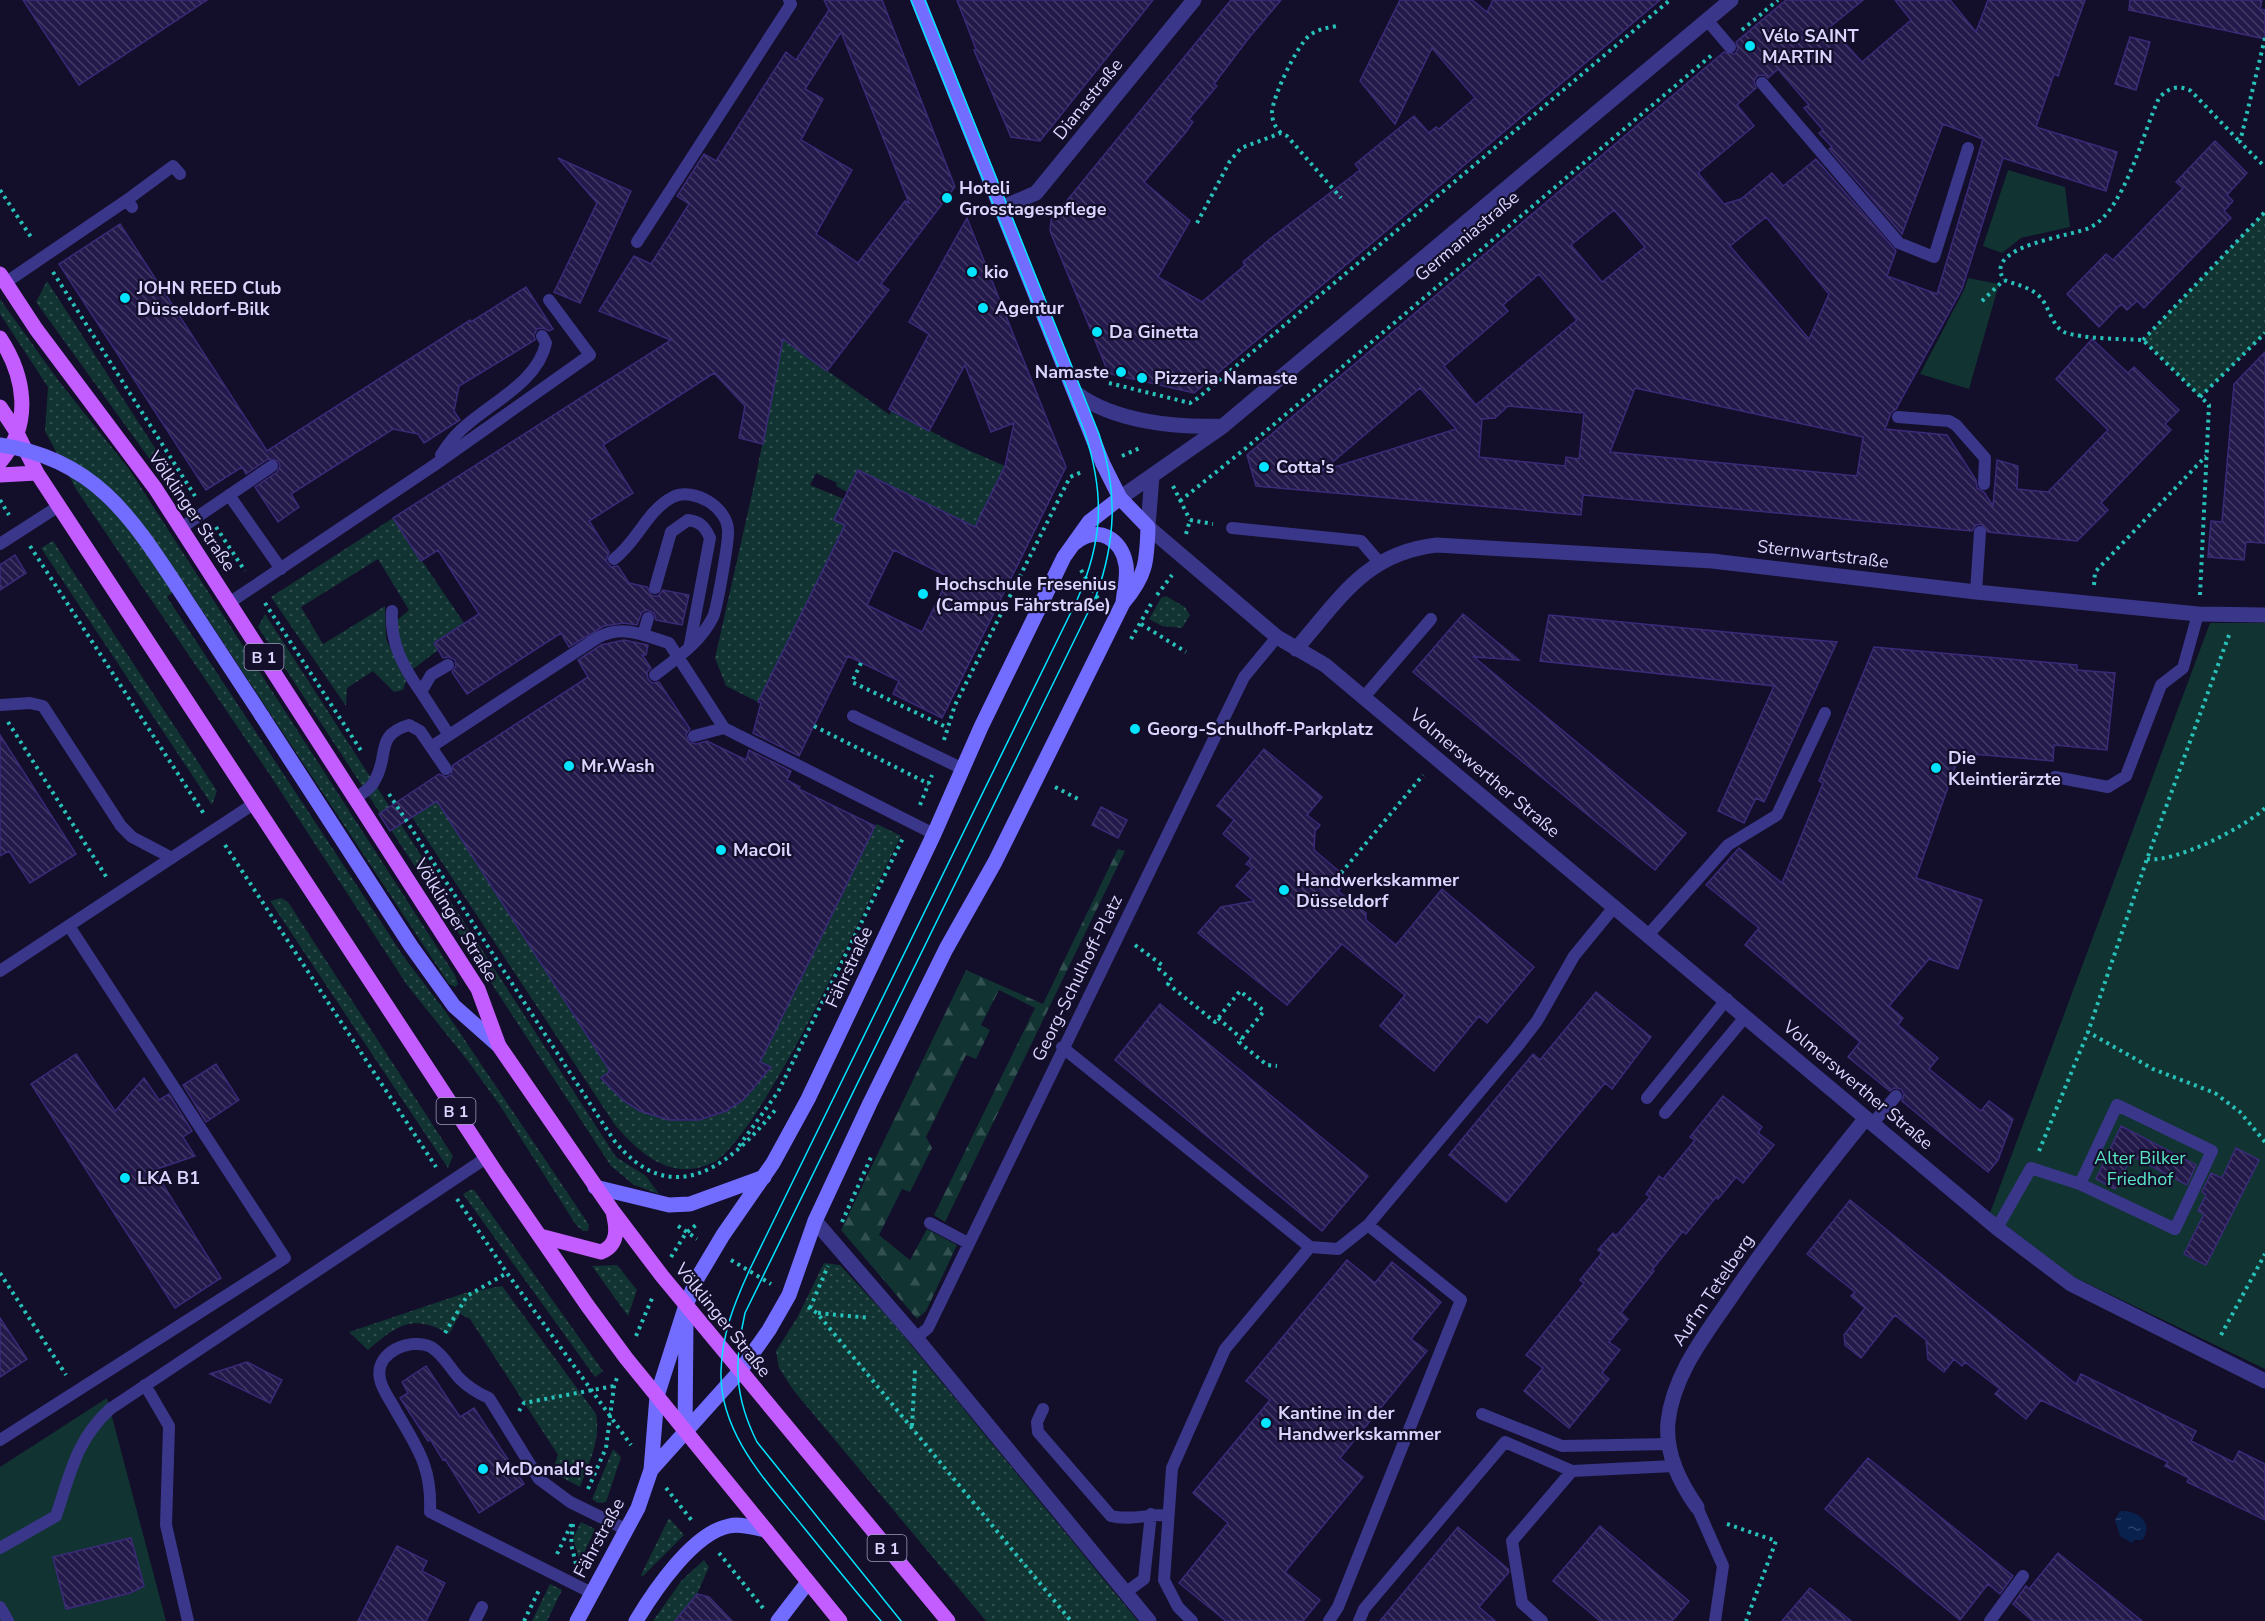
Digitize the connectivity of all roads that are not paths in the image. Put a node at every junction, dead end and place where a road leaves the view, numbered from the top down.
1 (789, 0) edge
2 (918, 0) edge
3 (1194, 0) edge
4 (1731, 0) edge
5 (1707, 20) junction
6 (1729, 45) road end
7 (1762, 83) dead end
8 (1968, 147) dead end
9 (180, 174) dead end
10 (1001, 208) junction
11 (637, 242) dead end
12 (3, 278) edge
13 (549, 300) dead end
14 (542, 336) dead end
15 (0, 338) edge
16 (1076, 393) junction
17 (0, 407) edge
18 (1898, 417) dead end
19 (1223, 426) junction
20 (16, 432) junction
21 (0, 445) edge
22 (0, 462) edge
23 (272, 466) dead end
24 (433, 466) junction
25 (37, 473) junction
26 (0, 476) edge
27 (1152, 476) junction
28 (1984, 484) dead end
29 (229, 495) junction
30 (1120, 498) junction
31 (59, 506) junction
32 (1148, 527) junction
33 (181, 528) junction
34 (1233, 528) dead end
35 (1980, 532) dead end
36 (0, 544) edge
37 (1069, 549) junction
38 (614, 559) dead end
39 (1378, 561) junction
40 (281, 569) junction
41 (655, 588) dead end
42 (1976, 592) junction
43 (229, 603) junction
44 (1123, 603) junction
45 (392, 611) dead end
46 (2198, 614) junction
47 (2265, 615) edge
48 (648, 618) dead end
49 (1431, 619) dead end
50 (643, 636) junction
51 (1277, 637) junction
52 (1296, 649) junction
53 (684, 654) junction
54 (448, 665) dead end
55 (655, 675) dead end
56 (421, 692) junction
57 (1364, 698) junction
58 (0, 705) edge
59 (1825, 713) dead end
60 (854, 716) dead end
61 (724, 728) junction
62 (449, 735) junction
63 (694, 736) dead end
64 (431, 747) junction
65 (446, 769) dead end
66 (963, 769) junction
67 (2055, 777) dead end
68 (356, 798) junction
69 (255, 803) junction
70 (934, 834) junction
71 (172, 858) junction
72 (1616, 906) junction
73 (69, 926) junction
74 (1649, 934) junction
75 (0, 971) edge
76 (1726, 999) junction
77 (1746, 1016) junction
78 (499, 1046) junction
79 (1062, 1047) junction
80 (1896, 1096) dead end
81 (1647, 1098) dead end
82 (1665, 1113) dead end
83 (1869, 1120) junction
84 (486, 1158) junction
85 (764, 1177) junction
86 (2080, 1184) junction
87 (595, 1186) junction
88 (612, 1210) junction
89 (815, 1221) junction
90 (930, 1223) dead end
91 (1368, 1225) junction
92 (1997, 1228) junction
93 (540, 1236) junction
94 (968, 1243) junction
95 (1310, 1247) junction
96 (686, 1305) junction
97 (919, 1342) junction
98 (740, 1371) junction
99 (2265, 1381) edge
100 (145, 1385) junction
101 (657, 1396) junction
102 (1043, 1409) dead end
103 (1482, 1414) dead end
104 (685, 1432) junction
105 (0, 1440) edge
106 (1670, 1444) junction
107 (1674, 1466) junction
108 (651, 1470) junction
109 (1572, 1471) junction
110 (1697, 1507) joint
111 (1151, 1514) junction
112 (1168, 1515) junction
113 (627, 1530) junction
114 (766, 1530) junction
115 (0, 1548) edge
116 (2023, 1576) dead end
117 (808, 1582) junction
118 (592, 1593) junction
119 (1125, 1593) junction
120 (0, 1607) edge
121 (482, 1607) dead end
122 (8, 1621) edge
123 (188, 1621) edge
124 (475, 1621) edge
125 (577, 1621) edge
126 (636, 1621) edge
127 (778, 1621) edge
128 (840, 1621) edge
129 (948, 1621) edge
130 (1149, 1621) edge
131 (1192, 1621) edge
132 (1329, 1621) edge
133 (1359, 1621) edge
134 (1542, 1621) edge
135 (1715, 1621) edge
136 (1990, 1621) edge

1 - 11 lane
2 - 10 street, Volmerswerther Straße
3 - 10 street, Dianastraße
4 - 5 street, Germaniastraße
5 - 6 lane
5 - 19 street, Germaniastraße
7 - 8 lane
9 - 12 lane
10 - 16 street, Volmerswerther Straße
12 - 33 main road, Völklinger Straße / B 1
13 - 24 lane
14 - 24 lane
15 - 20 main road
16 - 19 street
16 - 30 street, Volmerswerther Straße
17 - 20 main road, B 1
18 - 28 lane
19 - 27 street, Germaniastraße
20 - 22 main road
20 - 25 main road, B 1
21 - 78 street, bridge
23 - 29 lane
24 - 40 lane
25 - 26 main road
25 - 31 main road, B 1
27 - 30 street, Germaniastraße
27 - 32 street
29 - 33 lane
29 - 40 lane
30 - 32 street, Volmerswerther Straße
30 - 37 street, Fährstraße
31 - 36 lane
31 - 69 main road, B 1
32 - 44 street, Fährstraße
32 - 51 street, Volmerswerther Straße
33 - 43 main road, Völklinger Straße / B 1
34 - 39 lane
35 - 42 lane
37 - 44 street
37 - 66 street, Fährstraße
38 - 53 lane
39 - 42 street, Sternwartstraße
39 - 52 street, Sternwartstraße
40 - 43 lane
41 - 53 lane
42 - 46 street, Sternwartstraße
43 - 68 main road, Völklinger Straße / B 1
44 - 89 street, Fährstraße
45 - 56 lane
46 - 47 street, Sternwartstraße
46 - 67 lane
48 - 50 lane
49 - 57 lane
50 - 53 lane
50 - 62 lane
51 - 52 street, Volmerswerther Straße
51 - 79 lane, Georg-Schulhoff-Platz
52 - 57 street, Volmerswerther Straße
53 - 55 lane
53 - 61 lane
54 - 56 lane
56 - 62 lane
57 - 72 street, Volmerswerther Straße
58 - 71 lane
59 - 74 lane
60 - 66 lane
61 - 63 lane
61 - 70 lane
62 - 64 lane
64 - 65 lane
64 - 68 lane
66 - 70 street, Fährstraße
68 - 78 main road, Völklinger Straße / B 1
69 - 71 lane
69 - 84 main road, B 1
70 - 85 street, Fährstraße
71 - 73 lane
72 - 74 street, Volmerswerther Straße
72 - 91 lane
73 - 75 lane
73 - 105 lane
74 - 76 street, Volmerswerther Straße
76 - 77 street, Volmerswerther Straße
76 - 81 lane
77 - 82 lane
77 - 83 street, Volmerswerther Straße
78 - 87 main road, Völklinger Straße / B 1
79 - 94 lane, Georg-Schulhoff-Platz
79 - 95 lane
80 - 83 lane
83 - 92 street, Volmerswerther Straße
83 - 106 street, Auf'm Tetelberg
84 - 93 main road, B 1
84 - 100 lane
85 - 87 street
85 - 96 street, Fährstraße
86 - 86 lane
86 - 92 lane
87 - 88 main road, Völklinger Straße / B 1
88 - 93 main road
88 - 96 main road, Völklinger Straße / B 1
89 - 97 street
89 - 98 street, Fährstraße
90 - 94 lane
91 - 95 lane
91 - 132 lane
92 - 99 street, Volmerswerther Straße
93 - 101 main road, B 1
94 - 97 lane, Georg-Schulhoff-Platz
95 - 112 lane
96 - 98 main road, Völklinger Straße / B 1
96 - 101 street, Fährstraße
96 - 104 street
97 - 119 street
98 - 104 street, Fährstraße
98 - 129 main road, Völklinger Straße / B 1
100 - 115 lane
100 - 123 lane
101 - 104 main road, B 1
101 - 108 street, Fährstraße
102 - 111 lane
103 - 106 lane
104 - 108 street, Fährstraße
104 - 114 main road, B 1
106 - 107 street, Auf'm Tetelberg
107 - 109 lane
107 - 110 street, Auf'm Tetelberg
108 - 113 street, Fährstraße
109 - 133 lane
109 - 134 lane
110 - 135 lane
111 - 112 lane
111 - 119 lane
112 - 131 lane
113 - 118 street, Fährstraße
113 - 118 lane
114 - 117 main road, B 1
114 - 126 street
116 - 136 lane
117 - 127 street
117 - 128 main road, B 1
118 - 125 street, Fährstraße
119 - 130 street
120 - 122 lane
121 - 124 lane

